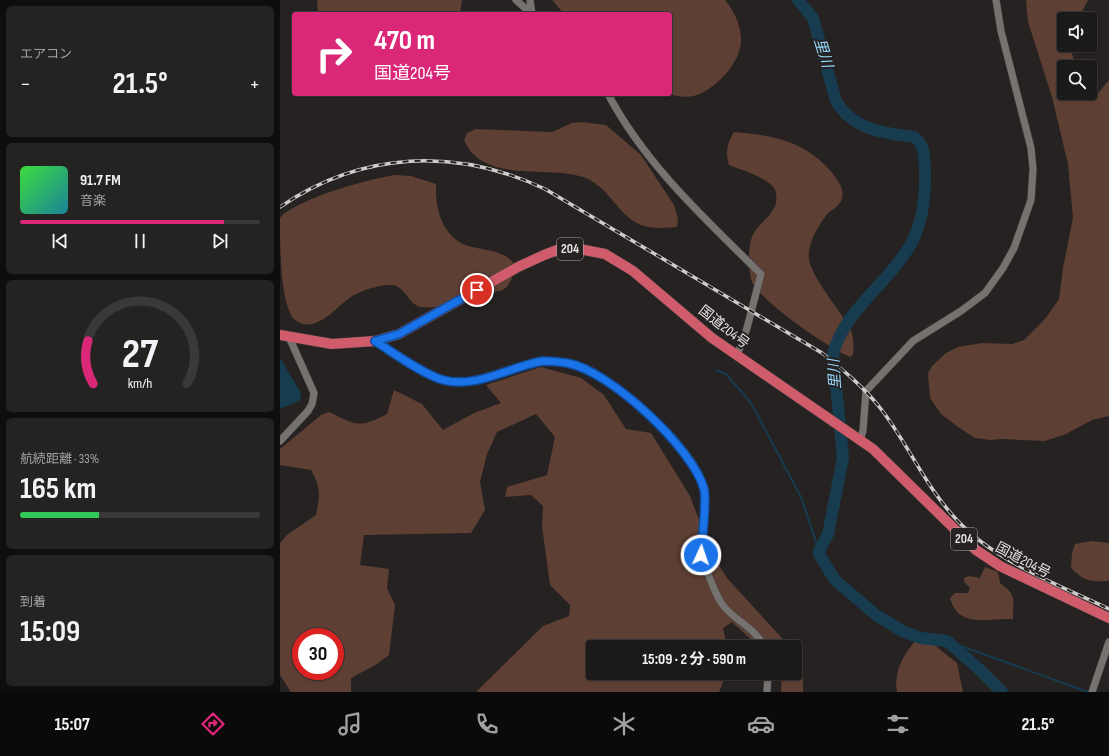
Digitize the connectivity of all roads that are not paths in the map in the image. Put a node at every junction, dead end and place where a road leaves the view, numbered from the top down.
1 (516, 0) edge
2 (530, 0) edge
3 (996, 0) edge
4 (530, 12) edge
5 (532, 12) edge
6 (609, 96) edge
7 (284, 336) edge
8 (375, 341) junction
9 (737, 356) junction
10 (860, 440) junction
11 (280, 441) edge
12 (1109, 618) edge
13 (759, 640) edge
14 (1109, 642) edge
15 (768, 680) edge
16 (767, 692) edge
17 (1092, 692) edge

1 - 4 street
2 - 5 street
3 - 10 street
6 - 9 street
7 - 8 highway, 国道204号 / 204
7 - 11 street
8 - 9 highway, 国道204号 / 204
8 - 13 street
9 - 10 highway, 国道204号 / 204
10 - 12 highway, 国道204号 / 204
14 - 17 street
15 - 16 street

